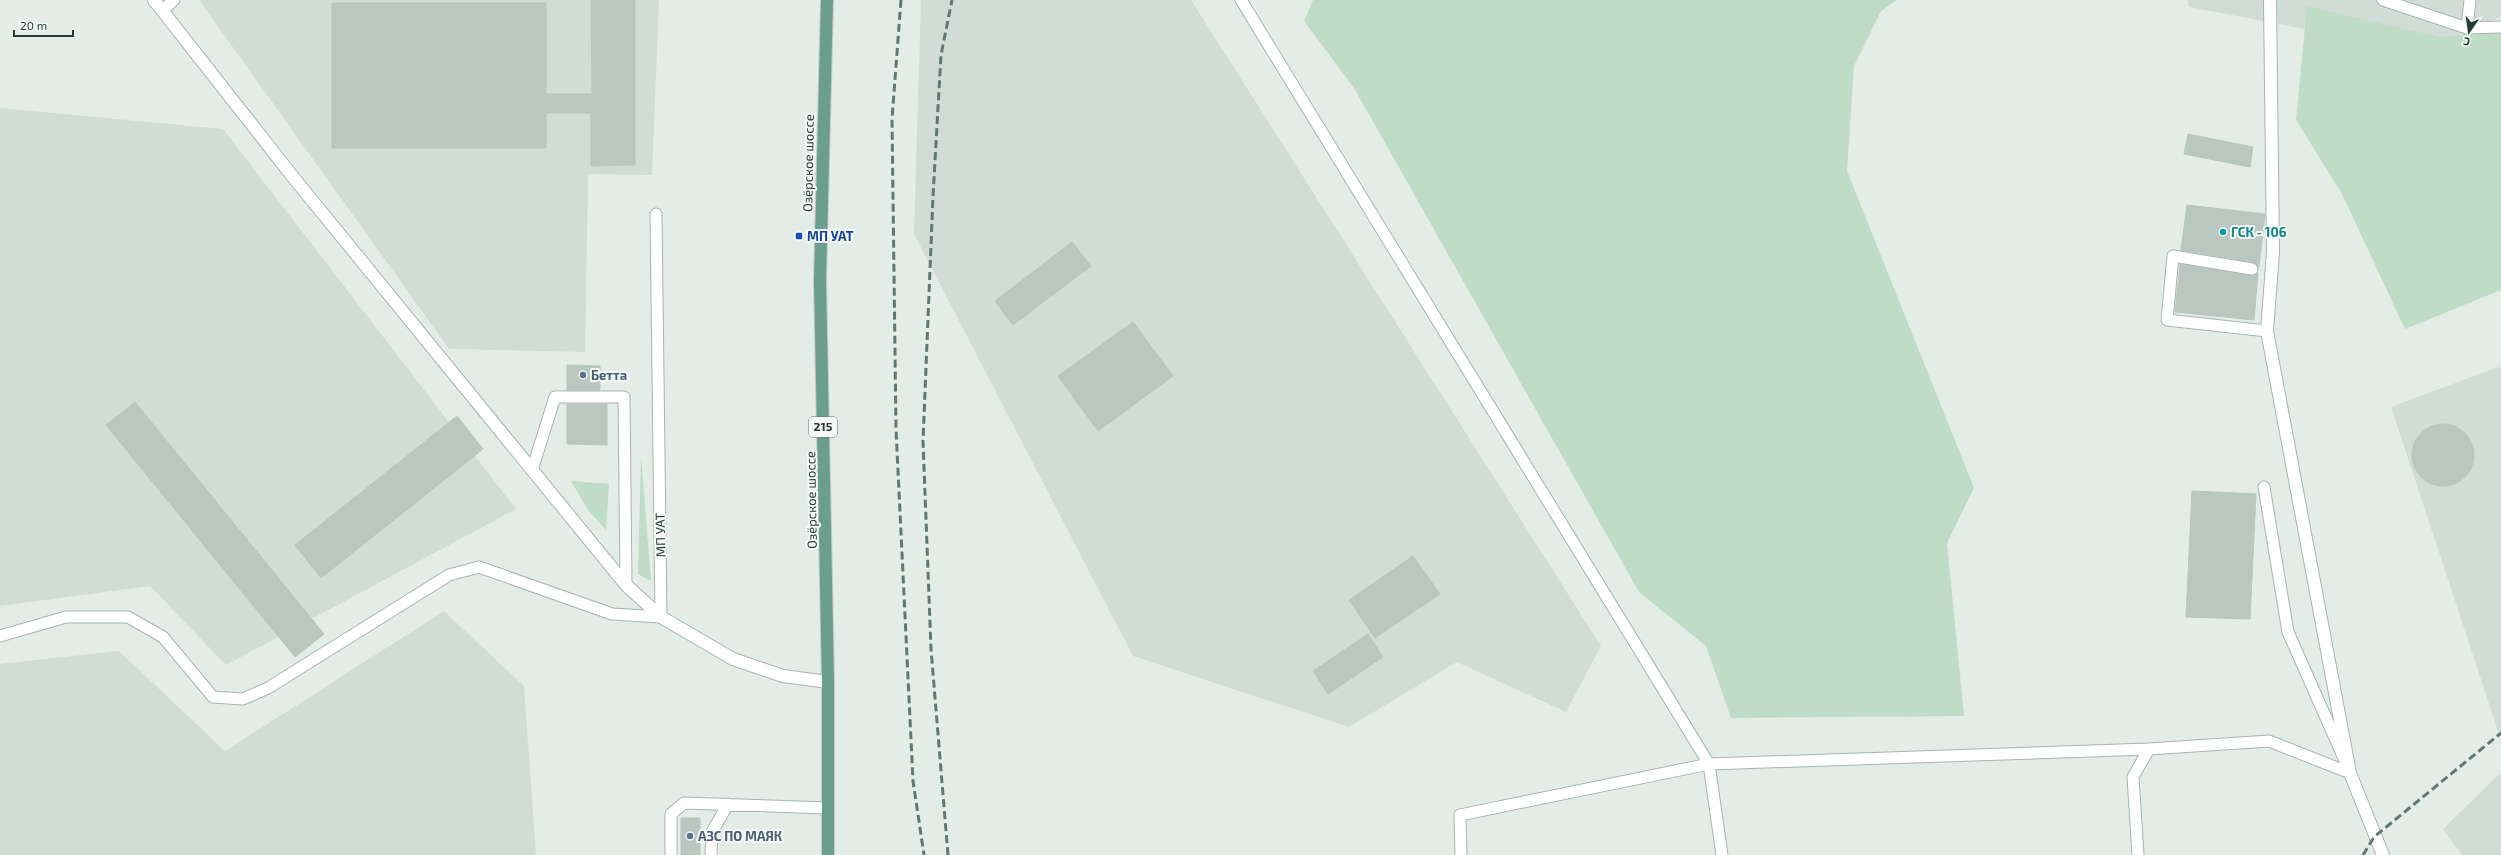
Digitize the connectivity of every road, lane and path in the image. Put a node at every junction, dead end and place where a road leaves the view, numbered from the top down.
1 (154, 0) edge
2 (174, 0) edge
3 (826, 0) edge
4 (1241, 0) edge
5 (2270, 0) edge
6 (2383, 0) edge
7 (2470, 0) edge
8 (2401, 2) edge
9 (162, 11) junction
10 (2501, 27) edge
11 (2467, 28) junction
12 (656, 214) dead end
13 (2252, 269) dead end
14 (2267, 331) junction
15 (532, 470) junction
16 (2264, 487) dead end
17 (626, 585) junction
18 (661, 617) junction
19 (0, 636) edge
20 (828, 682) junction
21 (2149, 749) junction
22 (1708, 764) junction
23 (2350, 773) junction
24 (728, 804) junction
25 (828, 808) junction
26 (671, 855) edge
27 (711, 855) edge
28 (828, 855) edge
29 (1461, 855) edge
30 (1722, 855) edge
31 (2138, 855) edge
32 (2383, 855) edge

1 - 9 street
2 - 9 lane
3 - 20 main road, Озёрское шоссе / 215
4 - 22 lane
5 - 14 street
6 - 8 lane
7 - 11 lane
8 - 11 lane
9 - 15 street
10 - 11 lane
12 - 18 lane, МП УАТ
13 - 14 lane
14 - 23 street
15 - 17 street
15 - 17 lane
16 - 23 lane
17 - 18 street
18 - 19 lane
18 - 20 street
20 - 25 main road, Озёрское шоссе / 215
21 - 22 lane
21 - 23 lane
21 - 31 lane
22 - 29 lane
22 - 30 lane
23 - 32 street
24 - 25 lane
24 - 26 lane
24 - 27 lane
25 - 28 main road, Озёрское шоссе / 215

